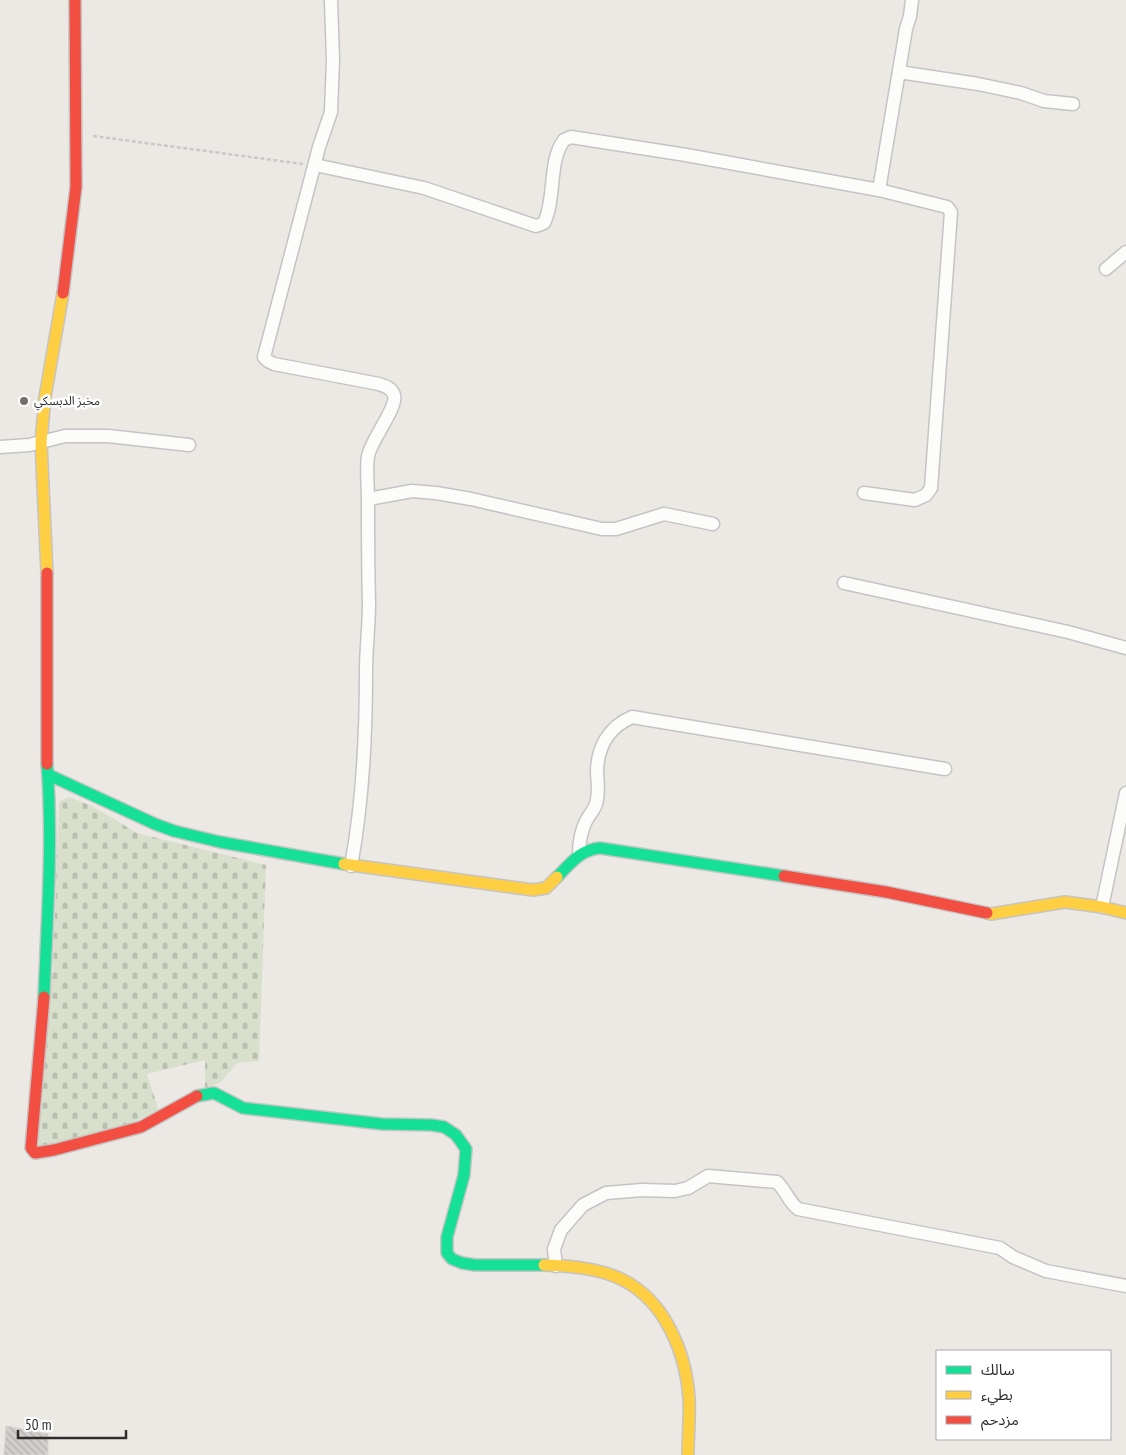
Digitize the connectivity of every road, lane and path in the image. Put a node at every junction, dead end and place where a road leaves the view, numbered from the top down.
1 (75, 0) edge
2 (331, 0) edge
3 (912, 0) edge
4 (899, 72) junction
5 (1073, 104) dead end
6 (76, 134) junction
7 (315, 166) junction
8 (879, 190) junction
9 (1126, 252) edge
10 (1106, 269) dead end
11 (41, 442) junction
12 (189, 445) dead end
13 (0, 446) edge
14 (864, 493) dead end
15 (368, 499) junction
16 (713, 524) dead end
17 (844, 583) dead end
18 (1126, 648) edge
19 (946, 769) dead end
20 (49, 775) junction
21 (1126, 793) edge
22 (579, 855) junction
23 (351, 866) junction
24 (1102, 907) junction
25 (1126, 913) edge
26 (556, 1266) junction
27 (1126, 1286) edge
28 (688, 1455) edge

1 - 6 street
2 - 7 street
3 - 4 street
4 - 5 street
4 - 8 street
6 - 7 path
6 - 11 street
7 - 8 street
7 - 15 street
8 - 14 street
9 - 10 street
11 - 12 street
11 - 13 street
11 - 20 street
15 - 16 street
15 - 23 street
17 - 18 street
19 - 22 street
20 - 23 street
20 - 26 street
21 - 24 street
22 - 23 street
22 - 24 street
24 - 25 street
26 - 27 street
26 - 28 street

